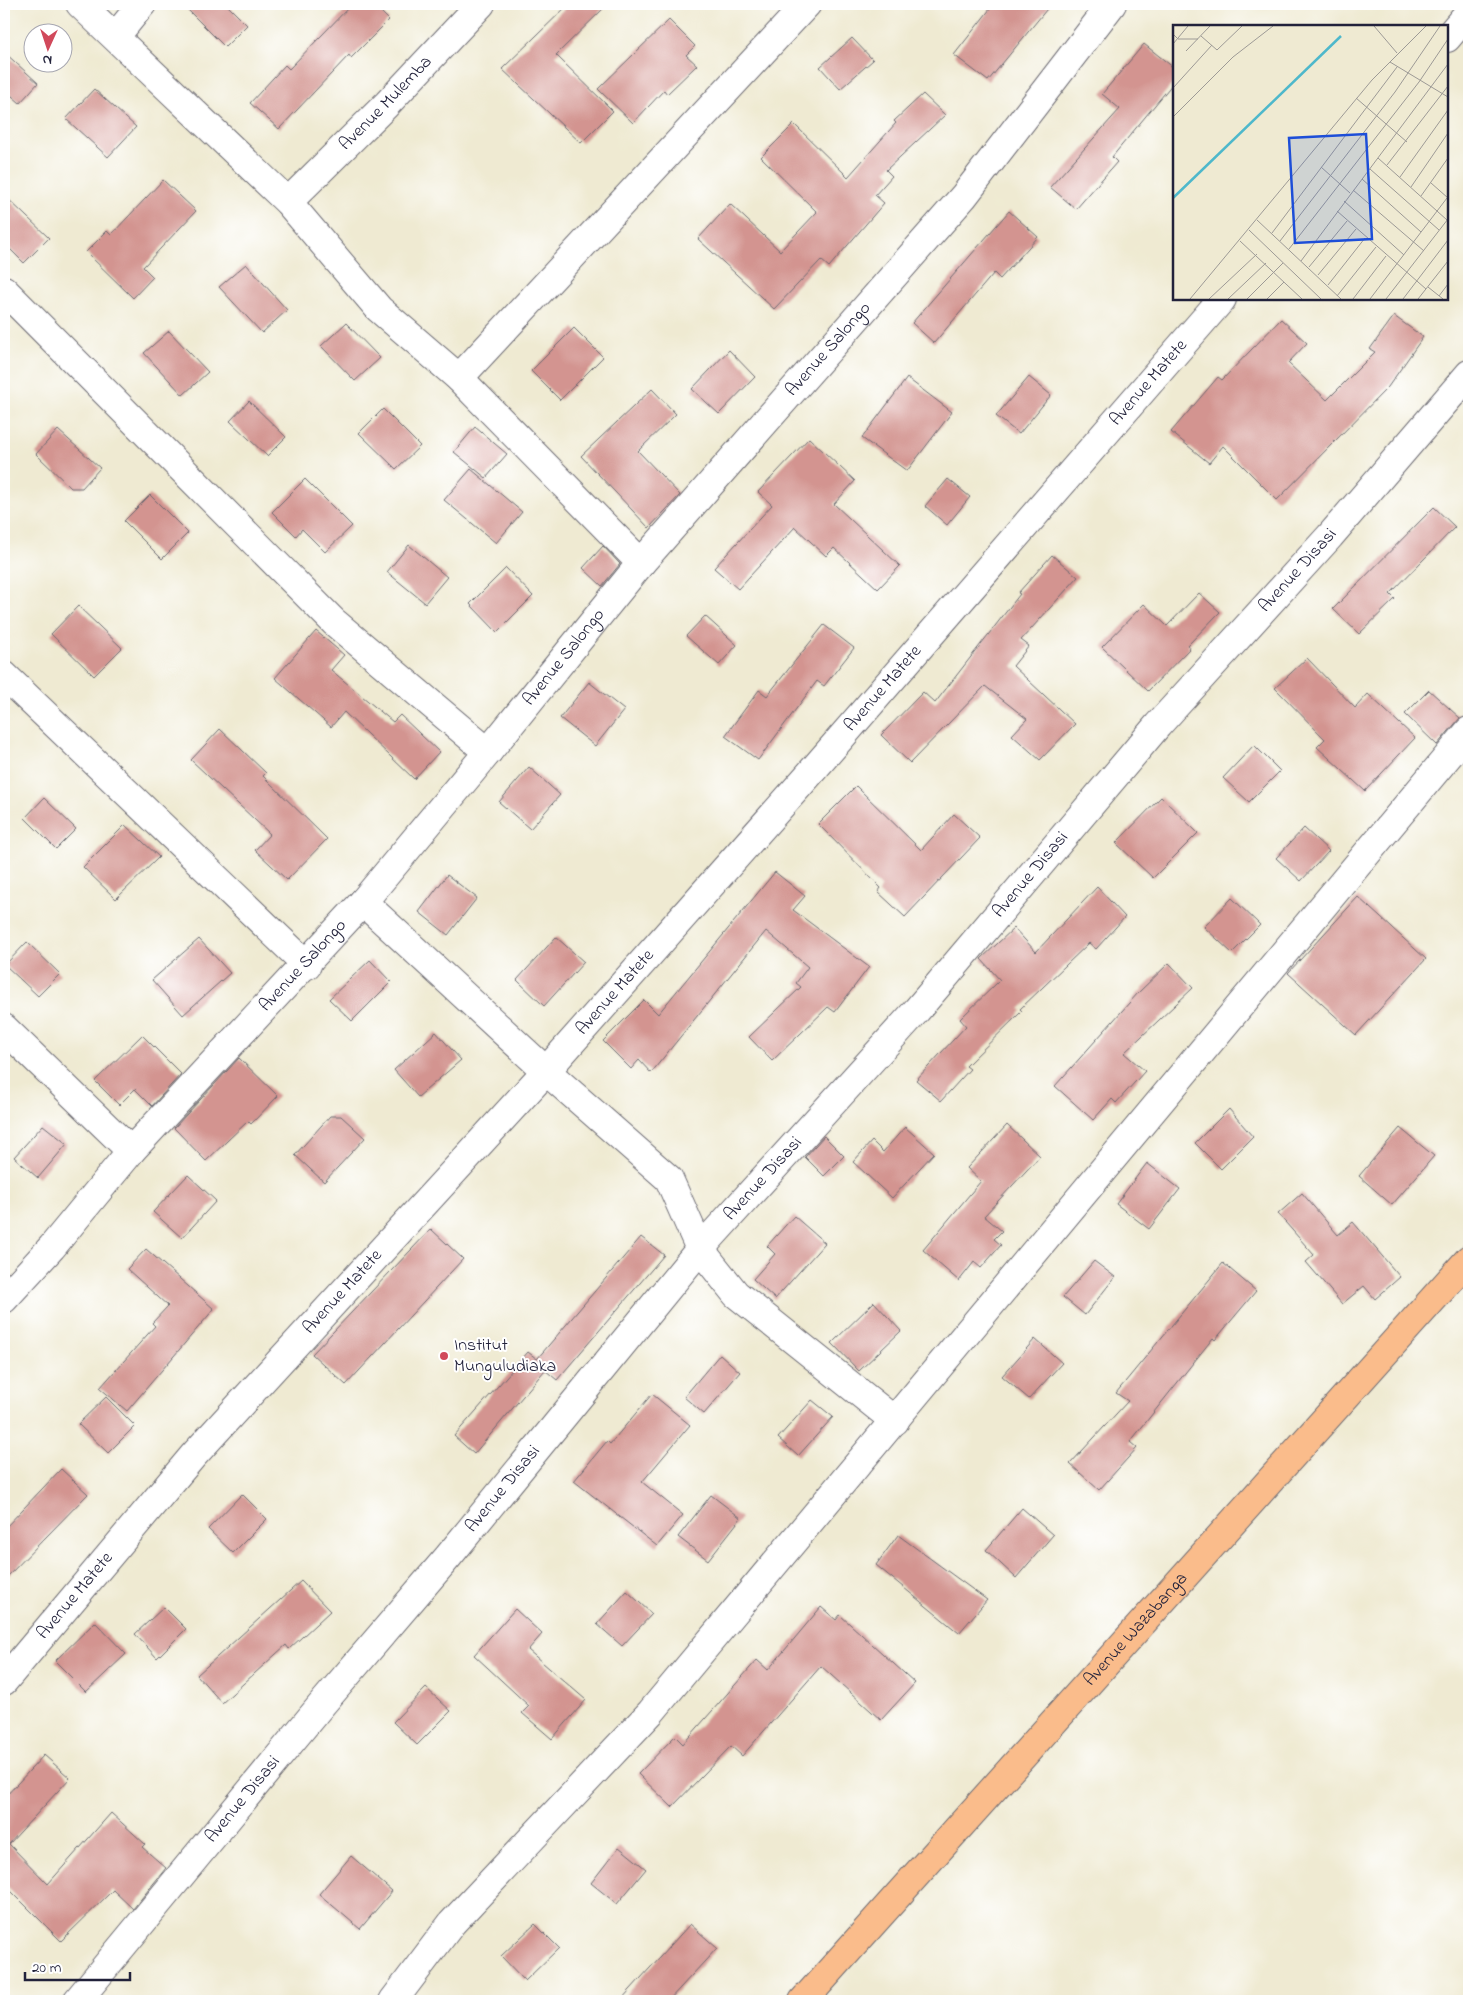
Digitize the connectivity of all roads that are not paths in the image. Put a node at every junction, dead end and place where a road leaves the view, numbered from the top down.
1 (80, 4) edge
2 (142, 4) edge
3 (481, 4) edge
4 (807, 4) edge
5 (1112, 4) edge
6 (1469, 12) edge
7 (116, 36) junction
8 (1448, 37) edge
9 (288, 202) junction
10 (4, 290) edge
11 (1221, 300) edge
12 (1469, 374) edge
13 (460, 378) junction
14 (640, 563) junction
15 (4, 676) edge
16 (1469, 731) edge
17 (488, 752) junction
18 (363, 902) junction
19 (307, 964) junction
20 (4, 1028) edge
21 (546, 1071) junction
22 (131, 1151) junction
23 (700, 1249) junction
24 (1469, 1259) edge
25 (4, 1299) edge
26 (895, 1421) junction
27 (4, 1681) edge
28 (77, 2001) edge
29 (392, 2001) edge
30 (803, 2001) edge

1 - 7 street
2 - 7 street
3 - 9 street, Avenue Mulemba
4 - 13 street
5 - 14 street, Avenue Salongo
6 - 8 street
7 - 9 street
9 - 13 street
10 - 17 street
11 - 21 street, Avenue Matete
12 - 23 street, Avenue Disasi
13 - 14 street
14 - 17 street, Avenue Salongo
15 - 19 street
16 - 26 street
17 - 18 street, Avenue Salongo
18 - 19 street, Avenue Salongo
18 - 21 street
19 - 22 street, Avenue Salongo
20 - 22 street
21 - 23 street
21 - 27 street, Avenue Matete
22 - 25 street, Avenue Salongo
23 - 26 street
23 - 28 street, Avenue Disasi
24 - 30 main road, Avenue Wazabanga
26 - 29 street

